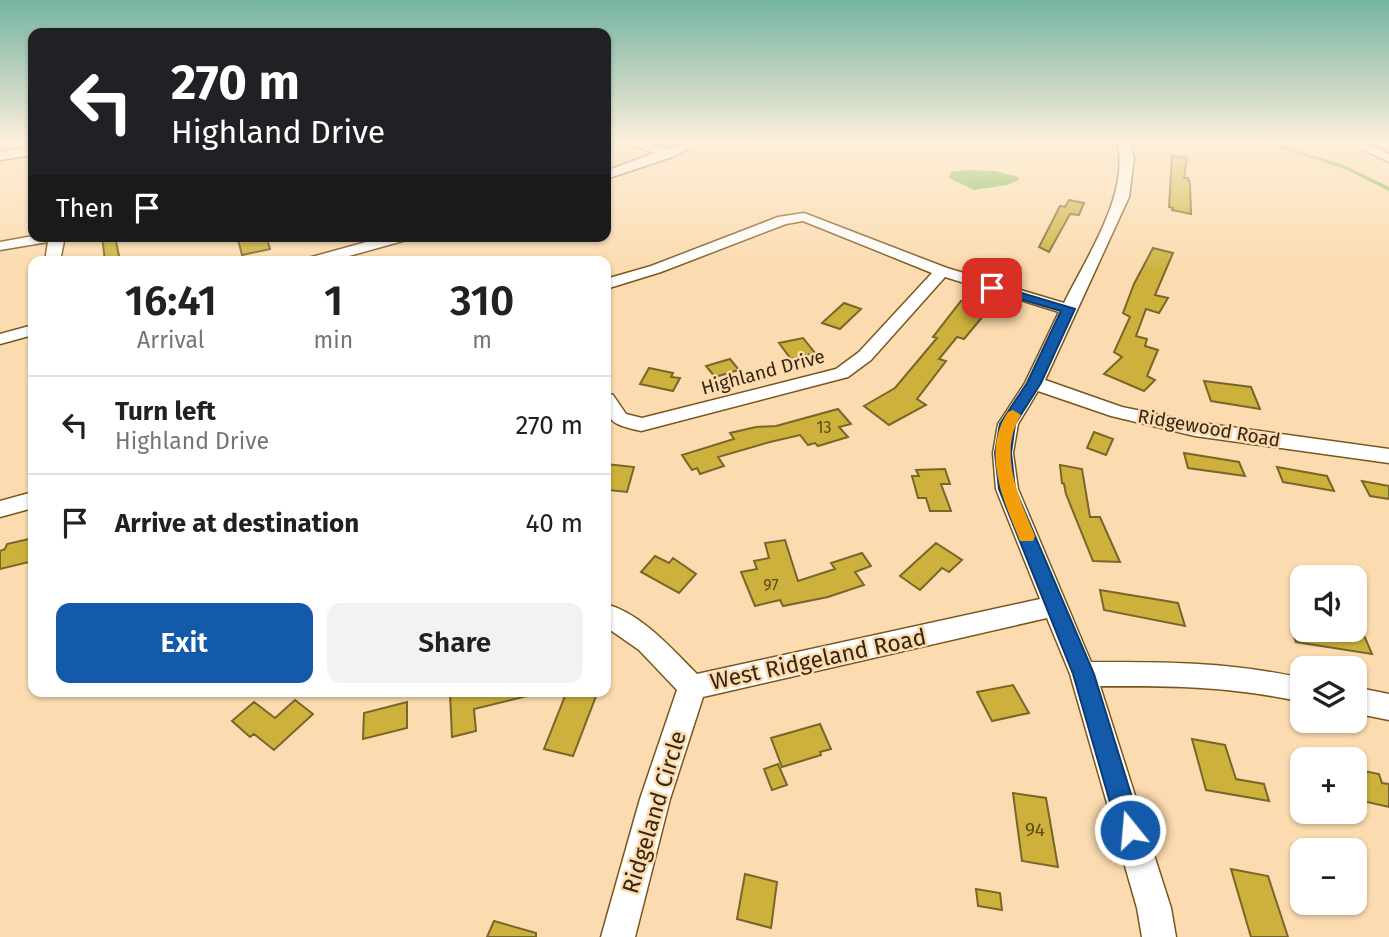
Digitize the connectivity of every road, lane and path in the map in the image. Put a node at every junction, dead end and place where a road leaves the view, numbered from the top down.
1 (1124, 185) edge
2 (28, 242) edge
3 (382, 242) edge
4 (0, 246) edge
5 (331, 256) edge
6 (942, 271) junction
7 (611, 282) edge
8 (1068, 309) junction
9 (28, 331) edge
10 (0, 339) edge
11 (1034, 383) junction
12 (611, 406) edge
13 (1389, 456) edge
14 (28, 501) edge
15 (0, 509) edge
16 (1056, 606) junction
17 (611, 617) edge
18 (1083, 674) junction
19 (692, 687) junction
20 (1290, 687) edge
21 (1367, 703) edge
22 (1389, 707) edge
23 (618, 937) edge
24 (1159, 937) edge

1 - 8 street
2 - 4 street
3 - 5 street
6 - 7 street
6 - 8 street
6 - 12 street, Highland Drive
8 - 11 street
9 - 10 street
11 - 13 street, Ridgewood Road
11 - 16 street
14 - 15 street
16 - 18 street
16 - 19 street, West Ridgeland Road
17 - 19 street, West Ridgeland Road
18 - 20 street
18 - 24 street
19 - 23 street, Ridgeland Circle
21 - 22 street

